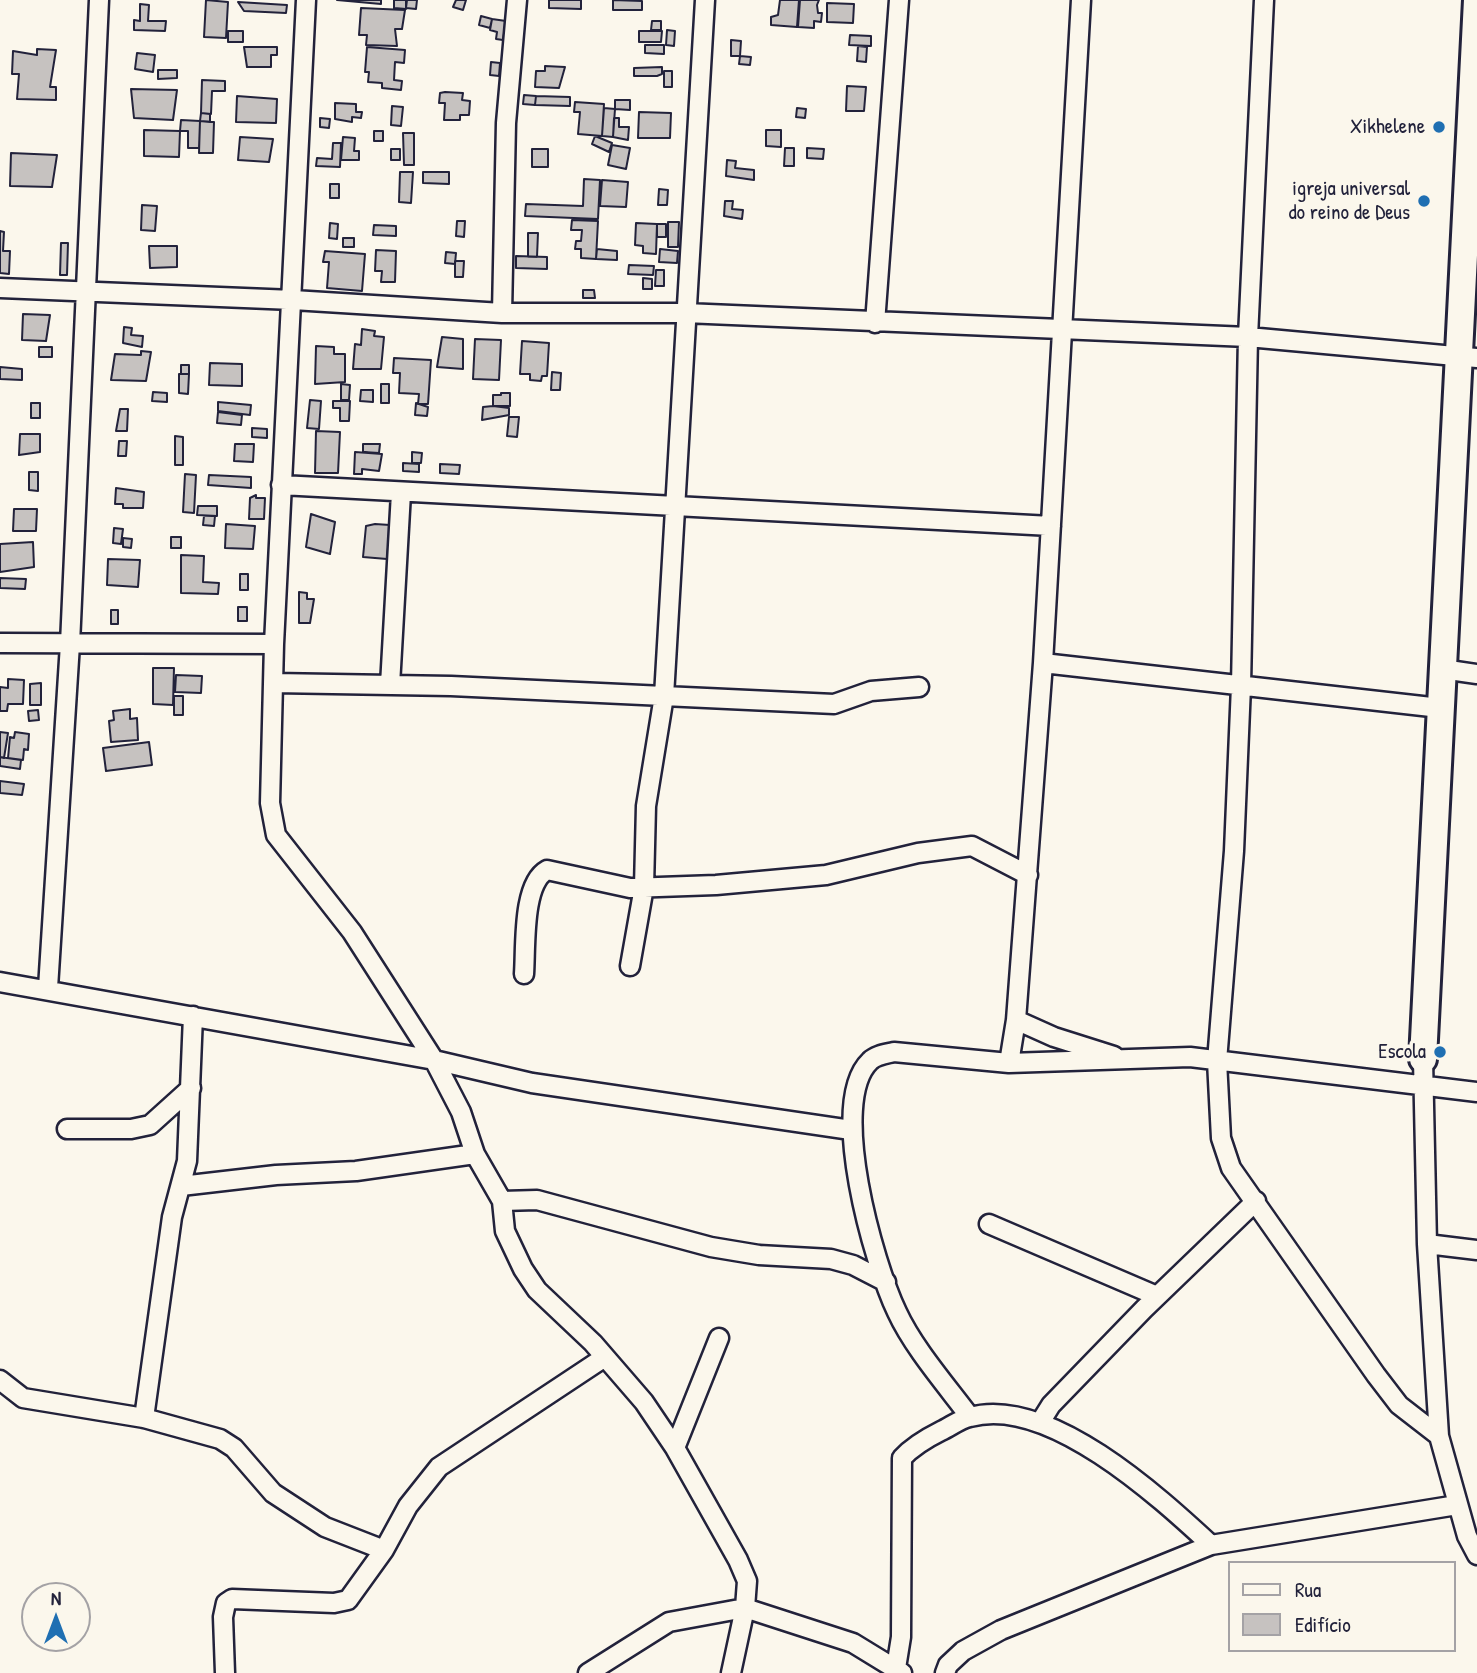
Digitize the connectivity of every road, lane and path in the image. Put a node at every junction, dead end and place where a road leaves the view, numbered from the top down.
1 (99, 0) edge
2 (306, 0) edge
3 (517, 0) edge
4 (705, 0) edge
5 (900, 0) edge
6 (1081, 0) edge
7 (1264, 0) edge
8 (1477, 0) edge
9 (0, 288) edge
10 (87, 293) junction
11 (293, 300) junction
12 (502, 313) junction
13 (685, 313) junction
14 (876, 323) junction
15 (1060, 328) junction
16 (1248, 337) junction
17 (1468, 357) edge
18 (281, 485) junction
19 (401, 493) junction
20 (676, 504) junction
21 (1051, 526) junction
22 (0, 643) edge
23 (70, 644) junction
24 (274, 644) junction
25 (1043, 663) junction
26 (1442, 669) junction
27 (1477, 674) edge
28 (274, 683) junction
29 (390, 685) junction
30 (1241, 686) junction
31 (919, 687) dead end
32 (664, 695) junction
33 (1440, 708) junction
34 (1028, 875) junction
35 (644, 887) junction
36 (630, 966) dead end
37 (524, 974) dead end
38 (0, 982) edge
39 (48, 988) junction
40 (193, 1016) junction
41 (1016, 1020) junction
42 (1123, 1059) junction
43 (1423, 1059) joint
44 (434, 1060) junction
45 (1217, 1061) junction
46 (1009, 1063) junction
47 (1423, 1085) junction
48 (191, 1088) junction
49 (1477, 1092) edge
50 (67, 1129) dead end
51 (850, 1130) junction
52 (475, 1154) junction
53 (181, 1185) junction
54 (502, 1201) junction
55 (1255, 1201) junction
56 (989, 1224) dead end
57 (1427, 1244) junction
58 (1477, 1250) edge
59 (886, 1282) junction
60 (1157, 1296) junction
61 (719, 1338) dead end
62 (605, 1357) junction
63 (0, 1380) edge
64 (970, 1417) junction
65 (144, 1418) junction
66 (1041, 1421) junction
67 (1439, 1436) junction
68 (675, 1448) junction
69 (1457, 1505) junction
70 (1211, 1545) junction
71 (384, 1550) junction
72 (1477, 1555) edge
73 (745, 1608) junction
74 (899, 1670) edge
75 (590, 1672) edge
76 (225, 1673) edge
77 (731, 1673) edge
78 (945, 1673) edge

1 - 10 street
2 - 11 street
3 - 12 street
4 - 13 street
5 - 14 street
6 - 15 street
7 - 16 street
8 - 17 street
9 - 10 street
10 - 11 street
10 - 23 street
11 - 12 street
11 - 18 street
12 - 13 street
13 - 14 street
13 - 20 street
14 - 15 street
15 - 16 street
15 - 21 street
16 - 17 street
16 - 30 street
17 - 26 street
18 - 19 street
18 - 24 street
19 - 20 street
19 - 29 street
20 - 21 street
20 - 32 street
21 - 25 street
22 - 23 street
23 - 24 street
23 - 39 street
24 - 28 street
25 - 30 street
25 - 34 street
26 - 27 street
26 - 33 street
28 - 29 street
28 - 44 street
29 - 32 street
30 - 33 street
30 - 45 street
31 - 32 street
32 - 35 street
33 - 43 street
34 - 35 street
34 - 41 street
35 - 36 street
35 - 37 street
38 - 39 street
39 - 40 street
40 - 44 street
40 - 48 street
41 - 42 street
41 - 46 street
42 - 45 street
42 - 46 street
43 - 47 street
44 - 51 street
44 - 52 street
45 - 47 street
45 - 55 street
46 - 51 street
47 - 49 street
47 - 57 street
48 - 50 street
48 - 53 street
51 - 59 street
52 - 53 street
52 - 54 street
53 - 65 street
54 - 59 street
54 - 62 street
55 - 60 street
55 - 67 street
56 - 60 street
57 - 58 street
57 - 67 street
59 - 64 street
60 - 66 street
61 - 68 street
62 - 68 street
62 - 71 street
63 - 65 street
64 - 66 street
64 - 74 street
65 - 71 street
66 - 70 street
67 - 69 street
68 - 73 street
69 - 70 street
69 - 72 street
70 - 78 street
71 - 76 street
73 - 74 street
73 - 75 street
73 - 77 street

